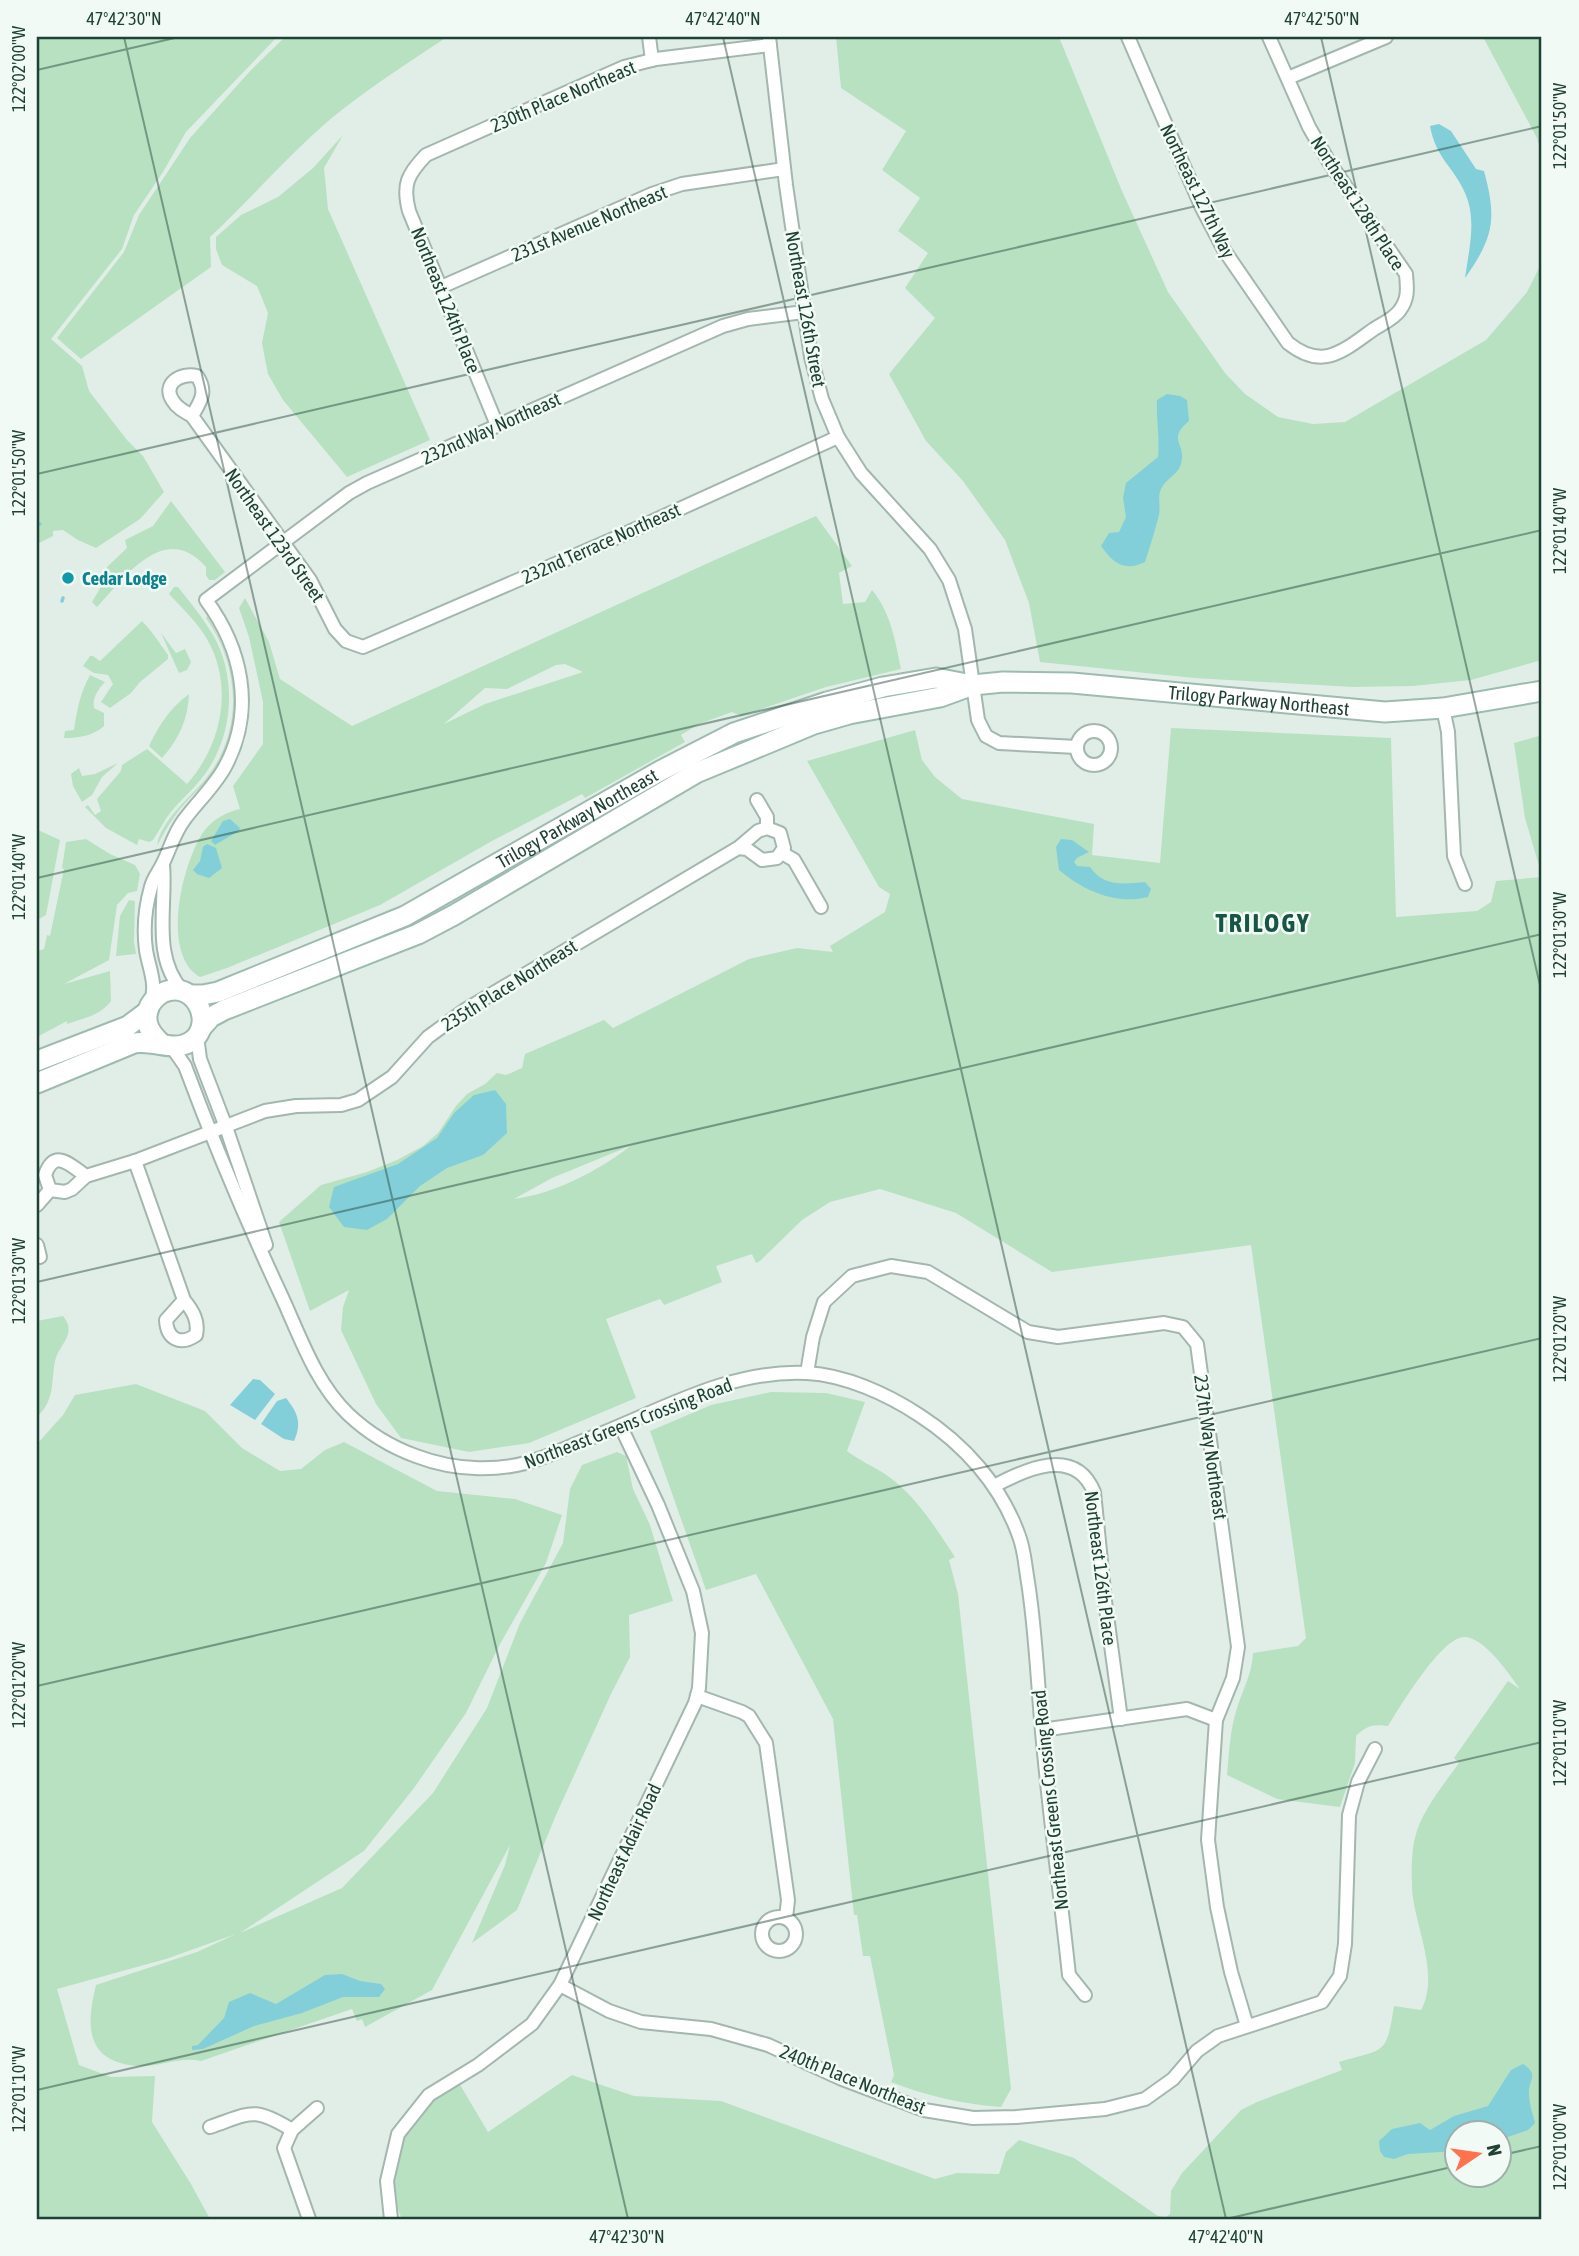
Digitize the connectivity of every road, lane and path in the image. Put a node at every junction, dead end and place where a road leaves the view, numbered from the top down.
1 (649, 37) edge
2 (1128, 37) edge
3 (1269, 37) edge
4 (1368, 37) edge
5 (1386, 37) edge
6 (769, 41) edge
7 (652, 60) junction
8 (1288, 78) junction
9 (784, 169) junction
10 (410, 173) joint
11 (441, 287) junction
12 (1408, 293) joint
13 (804, 312) junction
14 (192, 416) dead end
15 (497, 425) junction
16 (838, 437) junction
17 (284, 543) junction
18 (363, 647) joint
19 (973, 685) junction
20 (1542, 691) edge
21 (1443, 708) junction
22 (1077, 747) dead end
23 (757, 800) dead end
24 (767, 828) junction
25 (738, 848) junction
26 (782, 853) junction
27 (163, 864) junction
28 (1465, 884) dead end
29 (821, 907) dead end
30 (187, 993) junction
31 (150, 1007) junction
32 (199, 1032) junction
33 (166, 1044) junction
34 (37, 1061) edge
35 (37, 1083) edge
36 (226, 1127) junction
37 (210, 1133) junction
38 (135, 1161) junction
39 (86, 1176) junction
40 (50, 1190) junction
41 (37, 1205) edge
42 (184, 1300) dead end
43 (284, 1302) junction
44 (807, 1373) junction
45 (621, 1427) junction
46 (994, 1486) junction
47 (697, 1696) junction
48 (1121, 1719) junction
49 (1216, 1720) junction
50 (1042, 1730) junction
51 (1375, 1749) dead end
52 (786, 1918) dead end
53 (560, 1985) junction
54 (1084, 1995) dead end
55 (1247, 2026) junction
56 (317, 2108) dead end
57 (211, 2127) dead end
58 (292, 2130) junction
59 (309, 2219) edge
60 (391, 2219) edge

1 - 7 street
2 - 12 street, Northeast 127th Way
3 - 8 street, Northeast 128th Place
4 - 8 street
5 - 8 street
6 - 7 street, 230th Place Northeast
6 - 9 street, Northeast 126th Street
7 - 10 street, 230th Place Northeast
8 - 12 street, Northeast 128th Place
9 - 11 street, 231st Avenue Northeast
9 - 13 street, Northeast 126th Street
10 - 11 street, Northeast 124th Place
11 - 15 street, Northeast 124th Place
13 - 15 street, 232nd Way Northeast
13 - 16 street, Northeast 126th Street
14 - 17 street, Northeast 123rd Street
15 - 17 street, 232nd Way Northeast
16 - 18 street, 232nd Terrace Northeast
16 - 19 street, Northeast 126th Street
17 - 18 street, Northeast 123rd Street
17 - 27 street, 232nd Way Northeast
19 - 21 street, Trilogy Parkway Northeast
19 - 22 street, Northeast 126th Street
19 - 30 street, Trilogy Parkway Northeast
19 - 32 street, Trilogy Parkway Northeast
20 - 21 street, Trilogy Parkway Northeast
21 - 28 street
23 - 24 street
24 - 25 street, 235th Place Northeast
24 - 26 street
25 - 26 street
25 - 36 street, 235th Place Northeast
26 - 29 street
27 - 30 street
27 - 31 street
30 - 31 street
30 - 32 street
31 - 33 street
31 - 34 street
32 - 33 street
32 - 36 street, Northeast Greens Crossing Road
33 - 35 street
33 - 37 street, Northeast Greens Crossing Road
36 - 37 street, 235th Place Northeast
36 - 43 street, Northeast Greens Crossing Road
37 - 38 street, 235th Place Northeast
37 - 43 street, Northeast Greens Crossing Road
38 - 39 street, 235th Place Northeast
38 - 42 street
39 - 40 street, 235th Place Northeast
39 - 40 street
40 - 41 street
43 - 45 street, Northeast Greens Crossing Road
44 - 45 street, Northeast Greens Crossing Road
44 - 46 street, Northeast Greens Crossing Road
44 - 49 street, 237th Way Northeast
45 - 47 street, Northeast Adair Road
46 - 48 street, Northeast 126th Place
46 - 50 street, Northeast Greens Crossing Road
47 - 52 street
47 - 53 street, Northeast Adair Road
48 - 49 street
48 - 50 street
49 - 55 street, 237th Way Northeast
50 - 54 street, Northeast Greens Crossing Road
51 - 55 street, 240th Place Northeast
53 - 55 street, 240th Place Northeast
53 - 60 street, Northeast Adair Road
56 - 58 street
57 - 58 street
58 - 59 street

